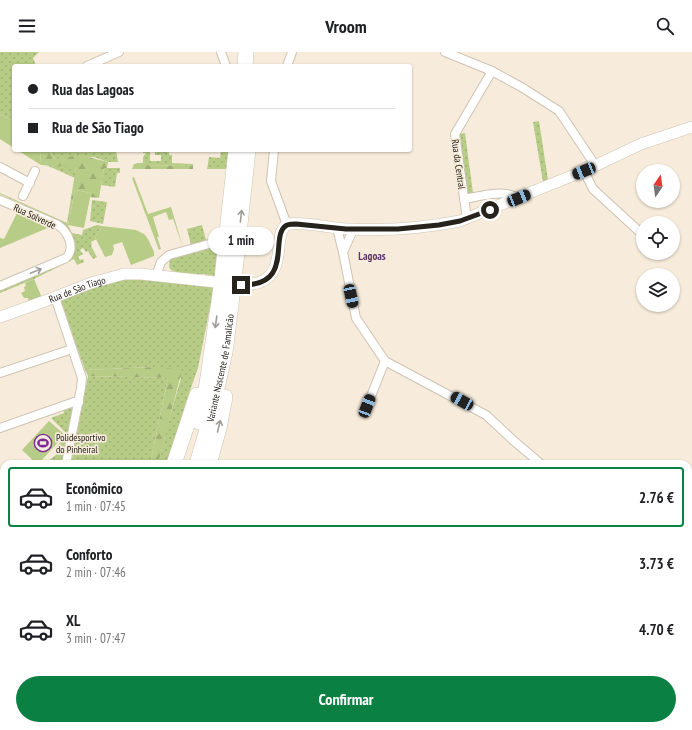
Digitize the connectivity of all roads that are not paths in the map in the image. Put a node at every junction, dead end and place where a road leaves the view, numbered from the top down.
1 (119, 52) edge
2 (220, 52) edge
3 (246, 52) edge
4 (256, 52) edge
5 (292, 52) edge
6 (445, 52) edge
7 (461, 55) edge
8 (92, 64) edge
9 (225, 64) edge
10 (245, 64) edge
11 (255, 64) edge
12 (288, 64) edge
13 (492, 71) junction
14 (692, 126) edge
15 (236, 152) edge
16 (248, 152) edge
17 (274, 152) edge
18 (596, 165) junction
19 (0, 168) edge
20 (35, 171) dead end
21 (584, 171) junction
22 (30, 183) junction
23 (23, 196) dead end
24 (519, 198) junction
25 (464, 199) junction
26 (0, 200) edge
27 (468, 219) junction
28 (286, 226) junction
29 (337, 228) junction
30 (636, 228) edge
31 (353, 230) junction
32 (209, 244) dead end
33 (343, 252) junction
34 (156, 276) junction
35 (215, 282) dead end
36 (241, 285) dead end
37 (0, 286) edge
38 (55, 297) junction
39 (0, 317) edge
40 (72, 349) junction
41 (225, 352) junction
42 (211, 357) junction
43 (385, 361) junction
44 (0, 373) edge
45 (79, 402) junction
46 (367, 406) dead end
47 (0, 428) edge
48 (67, 460) edge
49 (175, 460) edge
50 (188, 460) edge
51 (199, 460) edge
52 (210, 460) edge
53 (536, 460) edge

1 - 8 street
2 - 9 street
3 - 10 highway
4 - 11 highway
5 - 12 street
6 - 7 street
7 - 13 street
13 - 18 street
13 - 25 street, Rua da Central
14 - 18 main road
15 -> 42 highway, Variante Nascente de Famalicão
41 -> 16 highway, Variante Nascente de Famalicão
17 - 28 street
18 - 21 main road
19 - 22 street
20 - 22 street
21 - 24 main road
21 - 30 street
22 - 23 street
24 - 25 street
24 - 27 main road
25 - 27 street, Rua da Central
37 -> 26 street, Rua Solverde
27 - 31 main road
28 - 29 main road
28 - 36 main road
29 - 31 main road
29 - 33 street
31 - 33 street
32 - 34 street
33 - 43 street
34 - 35 main road, Rua de São Tiago
34 - 38 main road, Rua de São Tiago
38 - 39 main road, Rua de São Tiago
38 - 40 street
40 - 44 street
40 - 45 street
41 - 51 highway, Variante Nascente de Famalicão
52 -> 41 highway
42 - 49 highway
42 - 50 highway, Variante Nascente de Famalicão
43 - 46 street
43 - 53 street
45 - 47 street
45 - 48 street

